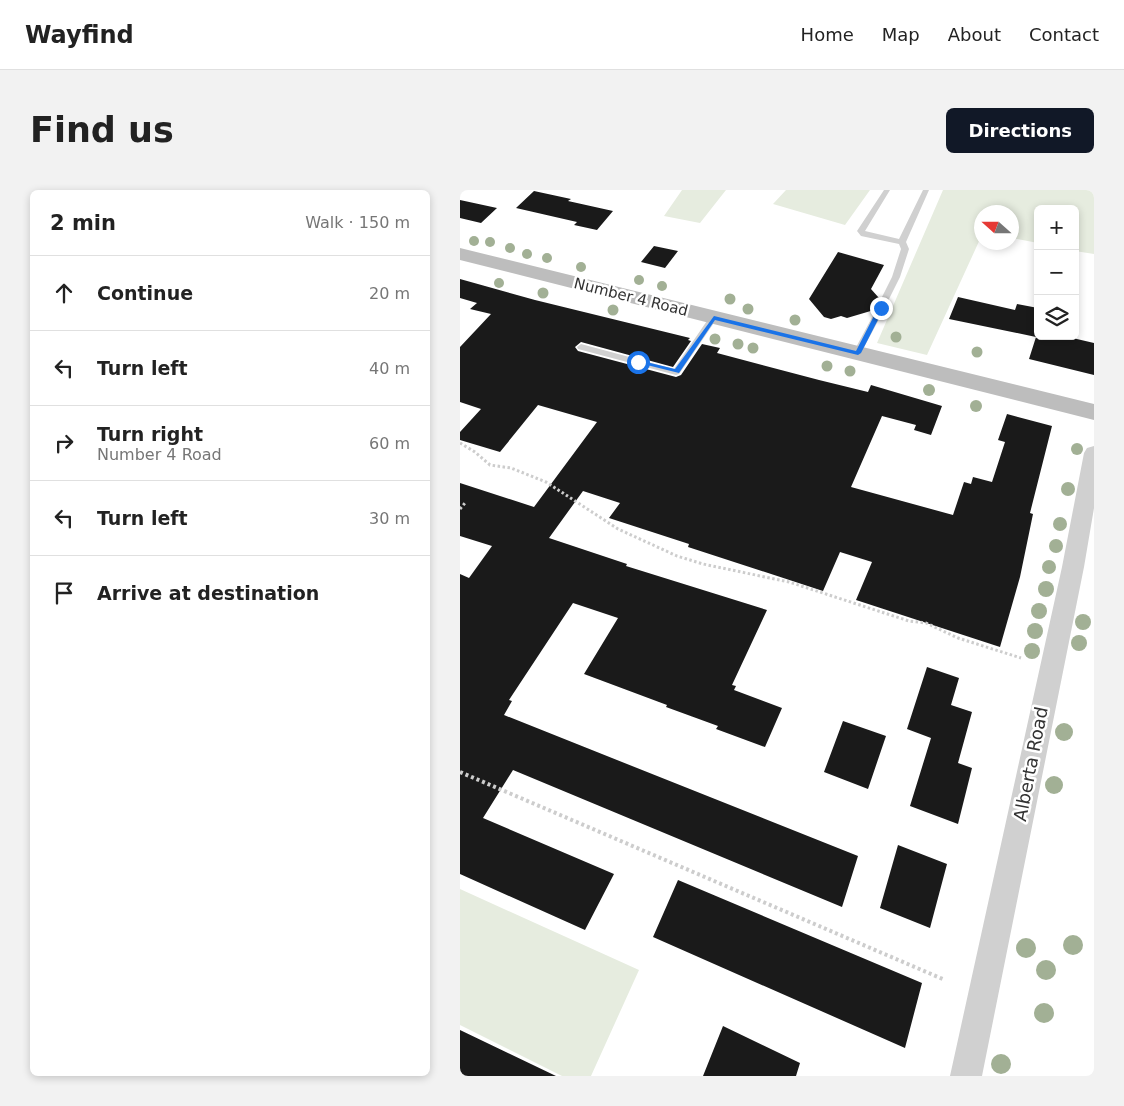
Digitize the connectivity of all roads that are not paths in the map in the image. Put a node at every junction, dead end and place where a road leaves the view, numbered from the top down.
1 (887, 190) edge
2 (926, 190) edge
3 (902, 242) junction
4 (460, 254) edge
5 (714, 317) junction
6 (580, 347) dead end
7 (858, 353) junction
8 (1094, 412) edge
9 (1094, 453) edge
10 (966, 1076) edge

1 - 3 lane
2 - 3 lane
3 - 7 lane
4 - 5 main road, Number 4 Road
5 - 6 lane
5 - 7 main road, Number 4 Road
7 - 8 main road, Number 4 Road
9 - 10 street, Alberta Road

